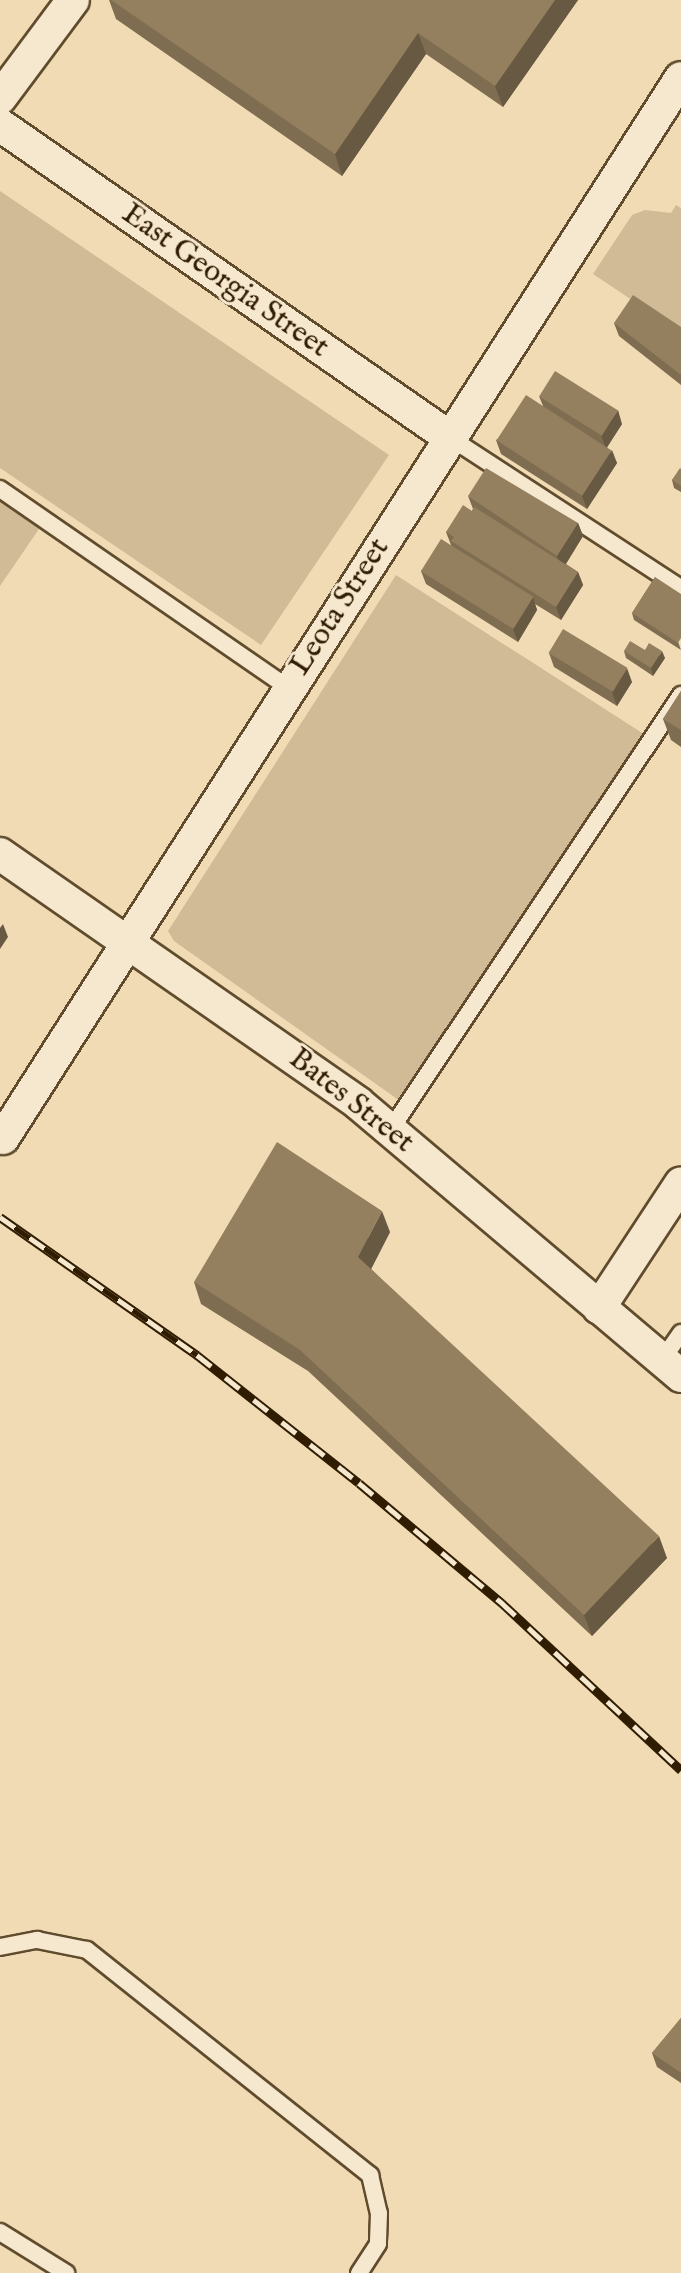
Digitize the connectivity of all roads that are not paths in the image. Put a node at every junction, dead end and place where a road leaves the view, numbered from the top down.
1 (73, 0) edge
2 (681, 78) edge
3 (0, 98) edge
4 (0, 125) edge
5 (449, 437) junction
6 (0, 489) edge
7 (681, 588) edge
8 (288, 688) junction
9 (681, 695) edge
10 (0, 854) edge
11 (125, 941) junction
12 (391, 1129) junction
13 (3, 1138) dead end
14 (681, 1183) edge
15 (599, 1308) junction
16 (681, 1333) edge
17 (672, 1368) edge
18 (0, 1947) edge
19 (0, 2232) edge
20 (66, 2273) edge
21 (359, 2273) edge

1 - 3 street
2 - 5 street, Leota Street
4 - 5 street, East Georgia Street
5 - 7 lane
5 - 8 street, Leota Street
6 - 8 lane
8 - 11 street, Leota Street
9 - 12 lane
10 - 11 street, Bates Street
11 - 12 street, Bates Street
11 - 13 street, Leota Street
12 - 15 street, Bates Street
14 - 15 street
15 - 17 street, Bates Street
16 - 17 lane
18 - 21 lane
19 - 20 lane

